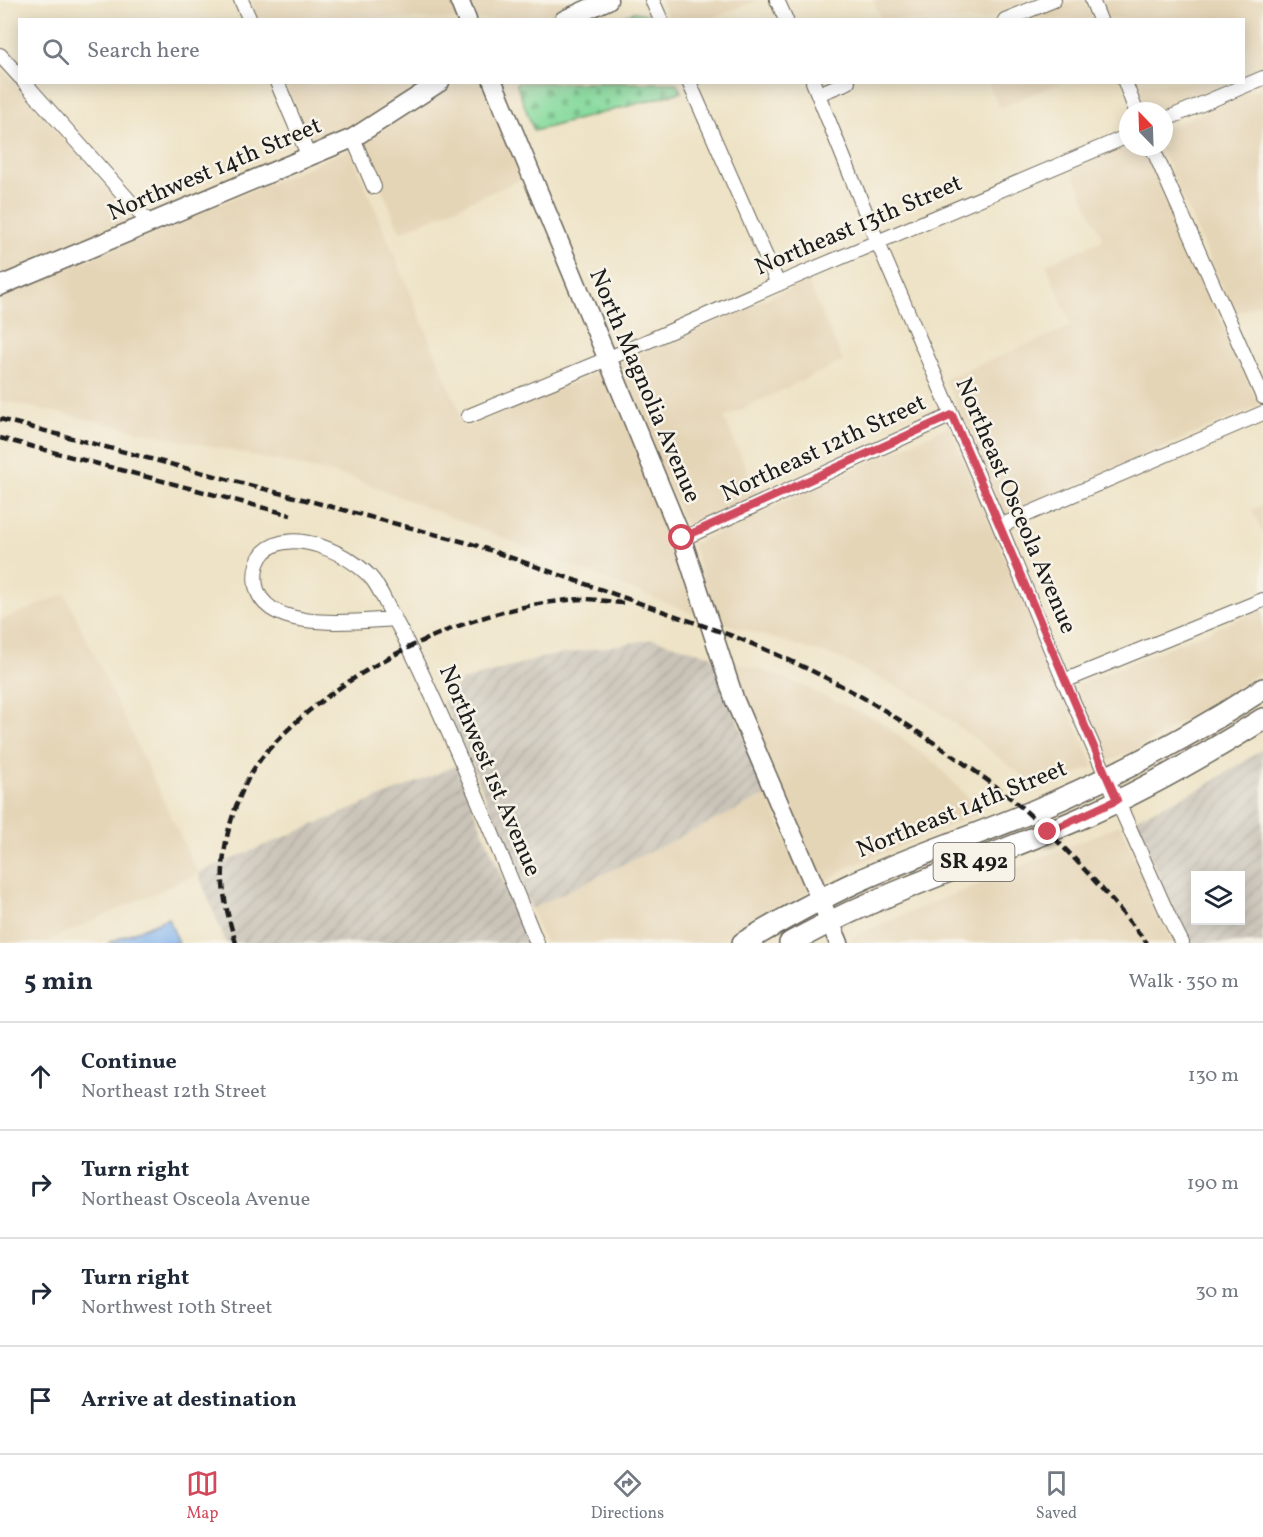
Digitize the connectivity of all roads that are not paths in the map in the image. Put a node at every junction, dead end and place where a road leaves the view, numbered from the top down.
1 (242, 0) edge
2 (459, 0) edge
3 (608, 0) edge
4 (652, 0) edge
5 (777, 0) edge
6 (1054, 0) edge
7 (1092, 0) edge
8 (249, 18) edge
9 (466, 18) edge
10 (568, 18) edge
11 (660, 18) edge
12 (785, 18) edge
13 (1010, 18) edge
14 (1099, 18) edge
15 (0, 55) edge
16 (18, 75) edge
17 (1263, 78) edge
18 (26, 84) edge
19 (278, 84) edge
20 (437, 84) edge
21 (494, 84) edge
22 (690, 84) edge
23 (837, 84) edge
24 (1126, 84) edge
25 (815, 88) edge
26 (1133, 102) edge
27 (1173, 116) edge
28 (353, 138) junction
29 (1119, 139) edge
30 (1156, 156) edge
31 (309, 157) junction
32 (374, 188) dead end
33 (150, 224) junction
34 (878, 243) junction
35 (778, 284) junction
36 (0, 286) edge
37 (607, 359) junction
38 (1263, 397) edge
39 (1263, 413) edge
40 (952, 415) junction
41 (469, 416) dead end
42 (1000, 526) junction
43 (682, 538) junction
44 (1263, 600) edge
45 (395, 620) junction
46 (1064, 681) junction
47 (1263, 689) edge
48 (1263, 719) edge
49 (1107, 777) junction
50 (1117, 800) junction
51 (820, 899) junction
52 (830, 922) junction
53 (537, 943) edge
54 (744, 943) edge
55 (790, 943) edge
56 (838, 943) edge
57 (1182, 943) edge

1 - 8 street
2 - 9 main road
3 - 10 main road
4 - 11 street
5 - 12 street
6 - 13 street
7 - 14 street
15 - 16 street
17 - 27 street
18 - 33 street
19 - 31 street
20 - 28 main road, Northwest 14th Street
21 - 37 main road, North Magnolia Avenue
22 - 35 street
23 - 25 street
24 - 26 street
25 - 34 street, Northeast Osceola Avenue
28 - 31 main road, Northwest 14th Street
28 - 32 street
29 - 34 street, Northeast 13th Street
30 - 38 street
31 - 33 main road, Northwest 14th Street
33 - 36 main road, Northwest 14th Street
34 - 35 street, Northeast 13th Street
34 - 40 street, Northeast Osceola Avenue
35 - 37 street, Northeast 13th Street
37 - 41 street, Northeast 13th Street
37 - 43 main road, North Magnolia Avenue
39 - 42 street
40 - 42 street, Northeast Osceola Avenue
40 - 43 street, Northeast 12th Street
42 - 46 street, Northeast Osceola Avenue
43 - 51 main road, North Magnolia Avenue
44 - 46 street
45 - 45 street, Northwest 1st Avenue
45 - 53 street, Northwest 1st Avenue
46 - 49 street, Northeast Osceola Avenue
47 - 49 main road, Northeast 14th Street / SR 492
48 - 50 main road, SR 492
49 - 50 street, Northeast Osceola Avenue
49 - 51 main road, Northeast 14th Street / SR 492
50 - 52 main road, SR 492
50 - 57 street, Northeast Osceola Avenue
51 - 52 main road, North Magnolia Avenue
51 - 54 main road, Northeast 14th Street / SR 492
52 - 55 main road, SR 492
52 - 56 main road, North Magnolia Avenue

